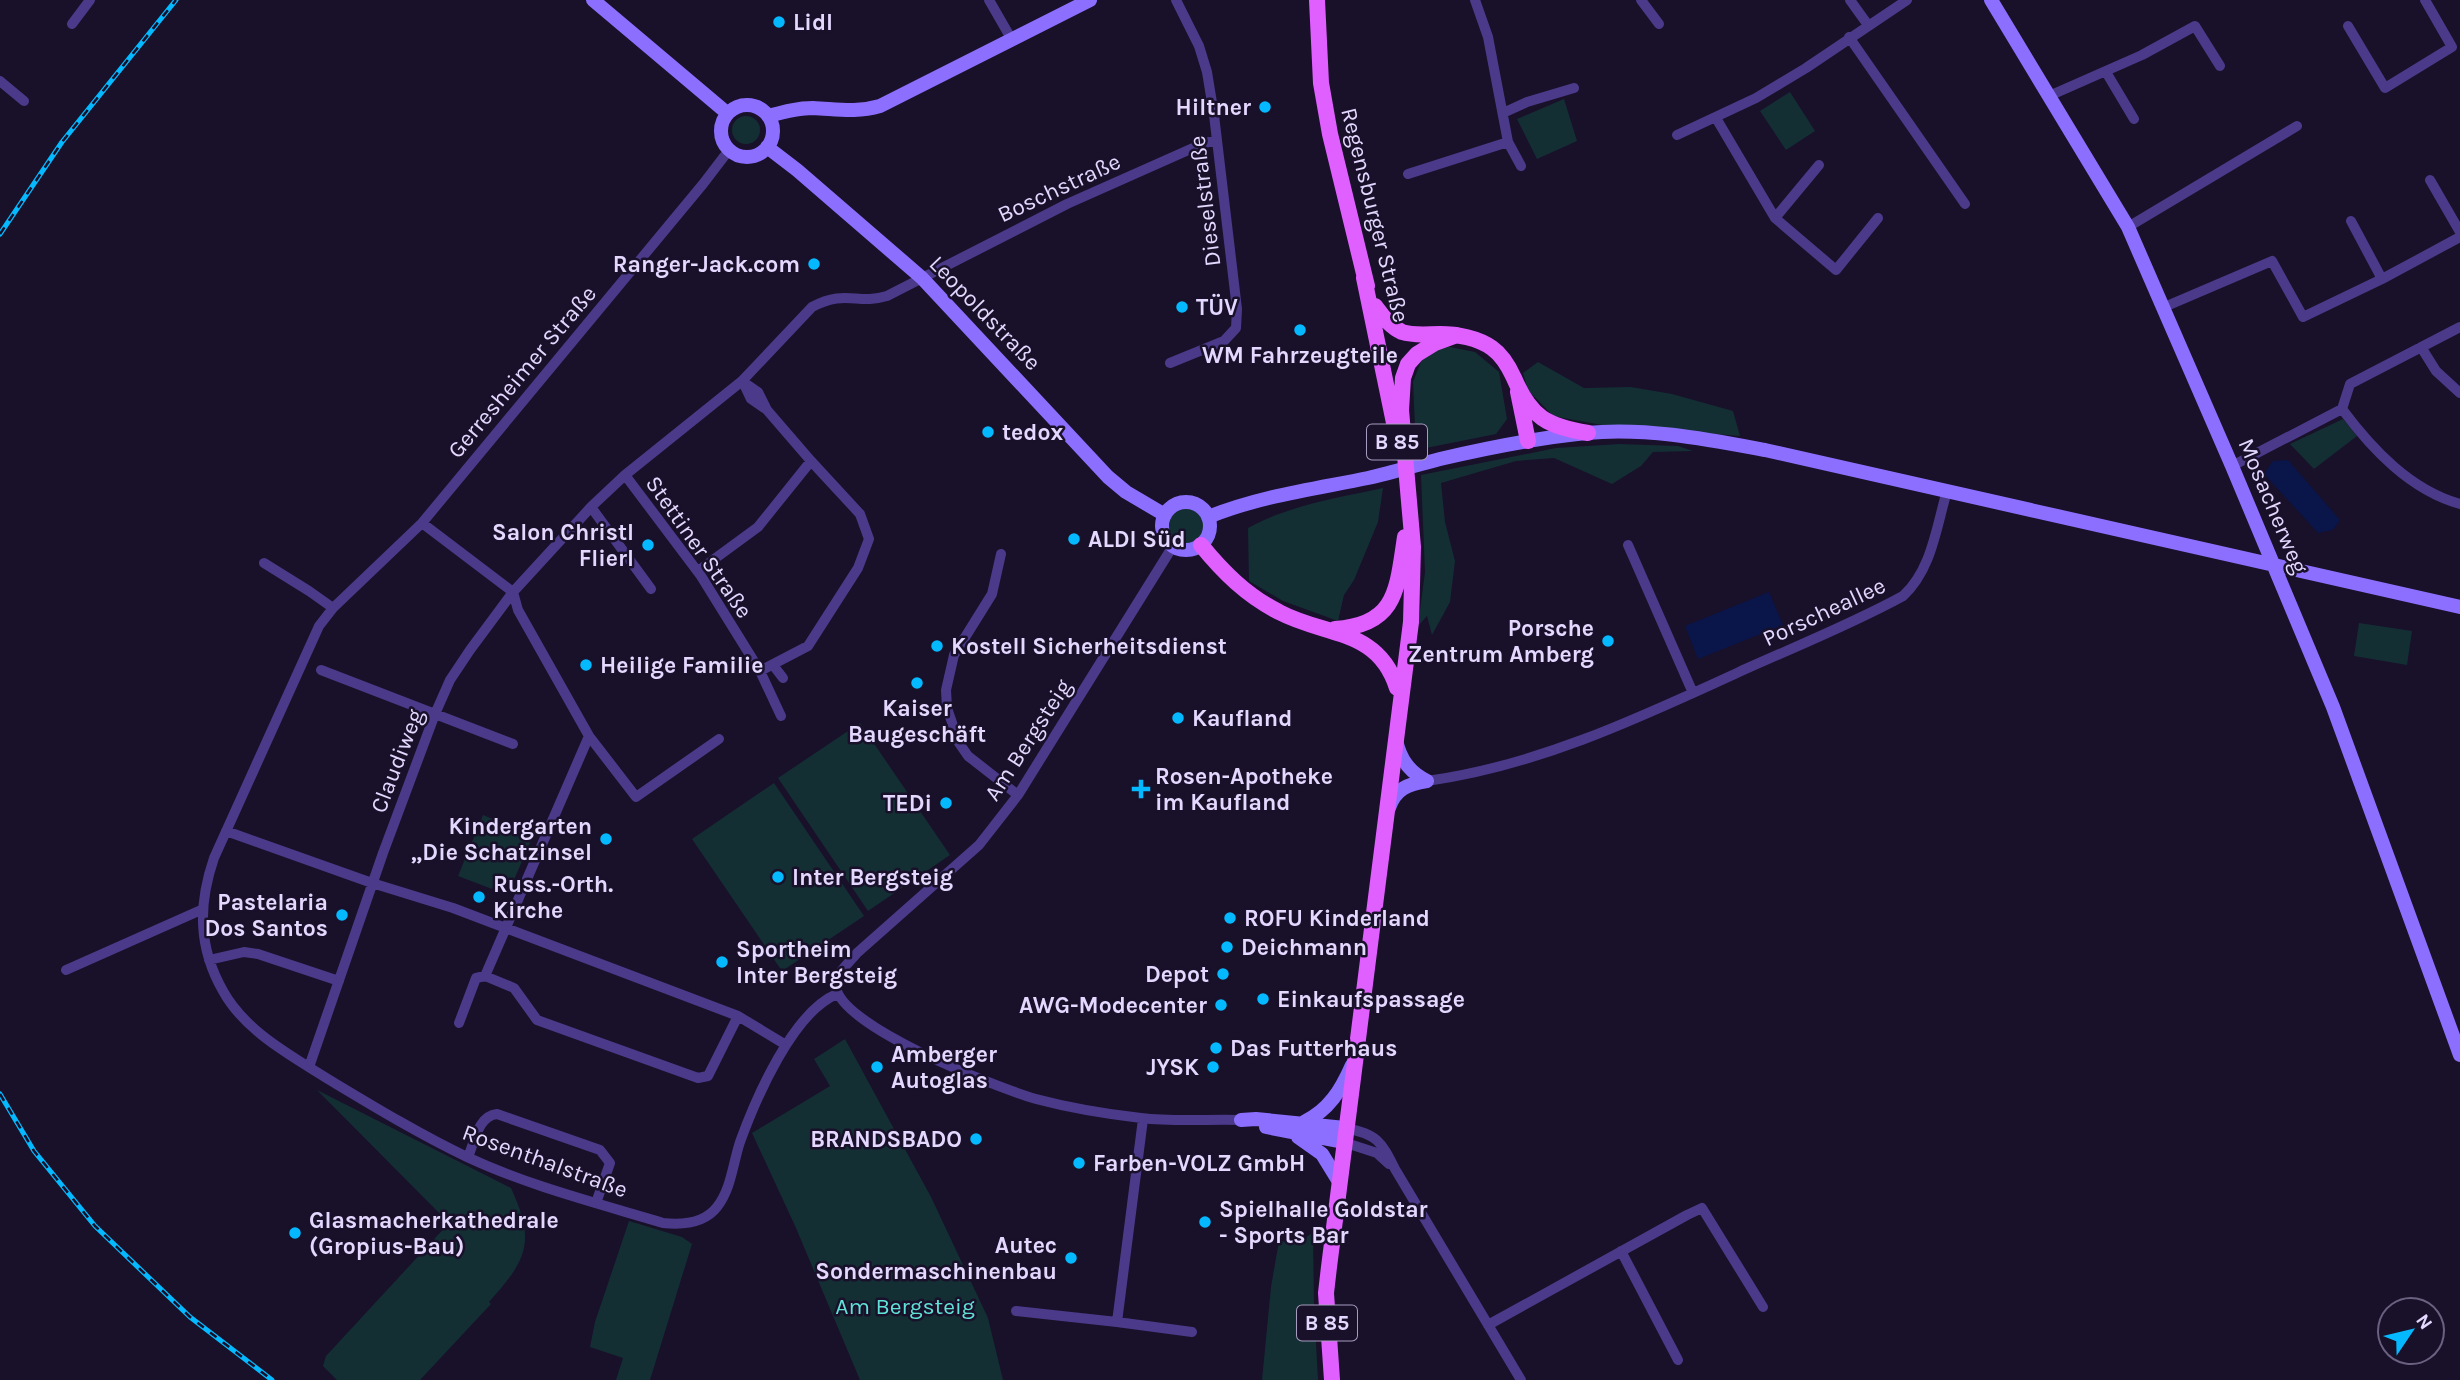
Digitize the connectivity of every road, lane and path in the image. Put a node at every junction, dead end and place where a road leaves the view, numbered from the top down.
1 (90, 0) edge
2 (593, 0) edge
3 (989, 0) edge
4 (1090, 0) edge
5 (1176, 0) edge
6 (1317, 0) edge
7 (1475, 0) edge
8 (1641, 0) edge
9 (1850, 0) edge
10 (1908, 0) edge
11 (2425, 0) edge
12 (1997, 2) edge
13 (72, 24) dead end
14 (1659, 24) dead end
15 (1868, 25) junction
16 (2348, 26) dead end
17 (1849, 37) junction
18 (1012, 40) junction
19 (2220, 66) dead end
20 (2106, 72) junction
21 (0, 81) edge
22 (1574, 88) dead end
23 (2049, 96) junction
24 (24, 101) dead end
25 (727, 113) junction
26 (1503, 113) junction
27 (768, 116) junction
28 (1716, 118) junction
29 (2134, 119) dead end
30 (2297, 126) dead end
31 (1677, 135) dead end
32 (1216, 140) junction
33 (1508, 142) junction
34 (767, 147) junction
35 (729, 150) junction
36 (1819, 165) dead end
37 (1521, 166) dead end
38 (1408, 174) dead end
39 (2430, 180) dead end
40 (1965, 204) dead end
41 (1775, 218) junction
42 (1878, 218) dead end
43 (2351, 221) dead end
44 (2127, 227) junction
45 (2460, 234) edge
46 (922, 278) junction
47 (1364, 278) junction
48 (2382, 279) junction
49 (1375, 306) junction
50 (2162, 308) junction
51 (2460, 327) edge
52 (1457, 335) junction
53 (2421, 347) junction
54 (1170, 363) dead end
55 (743, 381) junction
56 (1516, 383) junction
57 (2460, 393) edge
58 (2342, 409) junction
59 (1588, 433) junction
60 (1403, 438) junction
61 (1528, 441) junction
62 (811, 461) junction
63 (2232, 466) junction
64 (625, 475) junction
65 (1947, 491) junction
66 (2460, 504) edge
67 (591, 507) junction
68 (1165, 515) junction
69 (1208, 517) junction
70 (422, 523) junction
71 (1405, 533) junction
72 (1201, 545) junction
73 (1628, 545) dead end
74 (1173, 546) junction
75 (1001, 554) dead end
76 (264, 563) dead end
77 (698, 571) junction
78 (651, 589) dead end
79 (513, 592) junction
80 (2460, 607) edge
81 (333, 608) junction
82 (1325, 629) junction
83 (773, 664) junction
84 (321, 670) dead end
85 (760, 671) junction
86 (783, 678) dead end
87 (1397, 688) junction
88 (1693, 693) junction
89 (435, 714) junction
90 (781, 716) dead end
91 (1395, 734) junction
92 (589, 736) junction
93 (719, 739) dead end
94 (513, 744) dead end
95 (1427, 781) junction
96 (1018, 795) junction
97 (1384, 823) junction
98 (226, 831) junction
99 (206, 883) joint
100 (372, 883) junction
101 (201, 910) junction
102 (505, 927) junction
103 (209, 960) junction
104 (65, 970) dead end
105 (485, 975) junction
106 (339, 981) junction
107 (837, 994) junction
108 (738, 1016) junction
109 (459, 1023) dead end
110 (786, 1045) junction
111 (2460, 1055) edge
112 (1353, 1063) junction
113 (309, 1068) junction
114 (1143, 1119) junction
115 (1241, 1120) junction
116 (1303, 1122) junction
117 (1291, 1132) junction
118 (1344, 1135) junction
119 (468, 1157) junction
120 (1395, 1169) junction
121 (1338, 1180) junction
122 (596, 1203) junction
123 (1621, 1251) junction
124 (1763, 1307) dead end
125 (1016, 1311) dead end
126 (1117, 1322) junction
127 (1488, 1325) junction
128 (1192, 1332) dead end
129 (1678, 1360) dead end
130 (1332, 1380) edge
131 (1521, 1380) edge

1 - 13 street
2 - 25 street
3 - 18 street
4 - 18 street
5 - 32 street, Dieselstraße
6 - 47 main road, Regensburger Straße / B 85
7 - 26 street
8 - 14 street
9 - 15 street
10 - 15 street
11 - 16 street
12 - 23 street, Mosacherweg
15 - 17 street
17 - 28 street
17 - 40 street
18 - 27 street
19 - 20 street
20 - 23 street
20 - 29 street
21 - 24 street
22 - 26 street
23 - 44 street, Mosacherweg
25 - 27 street
25 - 35 street
26 - 33 street
27 - 34 street
28 - 31 street
28 - 41 street
30 - 44 street
32 - 46 street, Boschstraße
32 - 54 street, Dieselstraße
33 - 37 street
33 - 38 street
34 - 35 street
34 - 46 street, Leopoldstraße
35 - 70 street, Gerresheimer Straße
36 - 41 street
39 - 45 street
41 - 42 street
43 - 48 street
44 - 50 street, Mosacherweg
45 - 48 street
46 - 55 street, Claudiweg
46 - 68 street, Leopoldstraße
47 - 49 main road, Regensburger Straße / B 85
47 - 71 main road, B 85
48 - 50 street
49 - 52 main road
49 - 60 main road, Regensburger Straße / B 85
50 - 63 street, Mosacherweg
51 - 53 street
52 - 56 main road
52 - 60 main road
53 - 57 street
53 - 58 street
55 - 62 street
55 - 64 street, Claudiweg
56 - 59 main road
56 - 61 main road
58 - 63 street
58 - 66 street
59 - 61 street
59 - 65 street
60 - 91 main road, B 85
61 - 69 street
62 - 77 street
62 - 83 street
63 - 111 street, Mosacherweg
64 - 67 street, Claudiweg
64 - 77 street, Stettiner Straße
65 - 80 street
65 - 88 street, Porscheallee
67 - 78 street
67 - 79 street, Claudiweg
68 - 69 street
68 - 74 street
69 - 72 street
70 - 79 street
70 - 81 street, Gerresheimer Straße
71 - 82 main road
71 - 87 main road, B 85
72 - 74 street
72 - 82 main road
73 - 88 street
74 - 96 street, Am Bergsteig
75 - 96 street
76 - 81 street
77 - 85 street, Stettiner Straße
79 - 89 street, Claudiweg
79 - 92 street
81 - 98 street, Gerresheimer Straße
82 - 87 main road
83 - 85 street
83 - 86 street
84 - 89 street
85 - 90 street, Stettiner Straße
87 - 91 main road, B 85
88 - 95 street, Porscheallee
89 - 94 street
89 - 100 street, Claudiweg
91 - 95 street
91 - 97 main road, B 85
92 - 93 street
92 - 102 street
95 - 97 street
96 - 107 street, Am Bergsteig
97 - 112 main road, B 85
98 - 99 street, Gerresheimer Straße
98 - 100 street
99 - 101 street, Rosenthalstraße
100 - 102 street
100 - 106 street, Claudiweg
101 - 103 street, Rosenthalstraße
101 - 104 street
102 - 105 street
102 - 108 street
103 - 106 street
103 - 113 street, Rosenthalstraße
105 - 108 street
105 - 109 street
106 - 113 street, Claudiweg
107 - 110 street, Rosenthalstraße
107 - 114 street
108 - 110 street
110 - 122 street, Rosenthalstraße
112 - 116 street
112 - 118 main road, B 85
113 - 119 street, Rosenthalstraße
114 - 115 street
114 - 126 street
115 - 116 street
115 - 117 street
116 - 118 street
117 - 118 street
117 - 121 street
118 - 120 street
118 - 120 street
118 - 121 main road, B 85
119 - 122 street, Rosenthalstraße
119 - 122 street
120 - 127 street
121 - 130 main road, B 85
123 - 124 street
123 - 127 street
123 - 129 street
125 - 126 street
126 - 128 street
127 - 131 street

